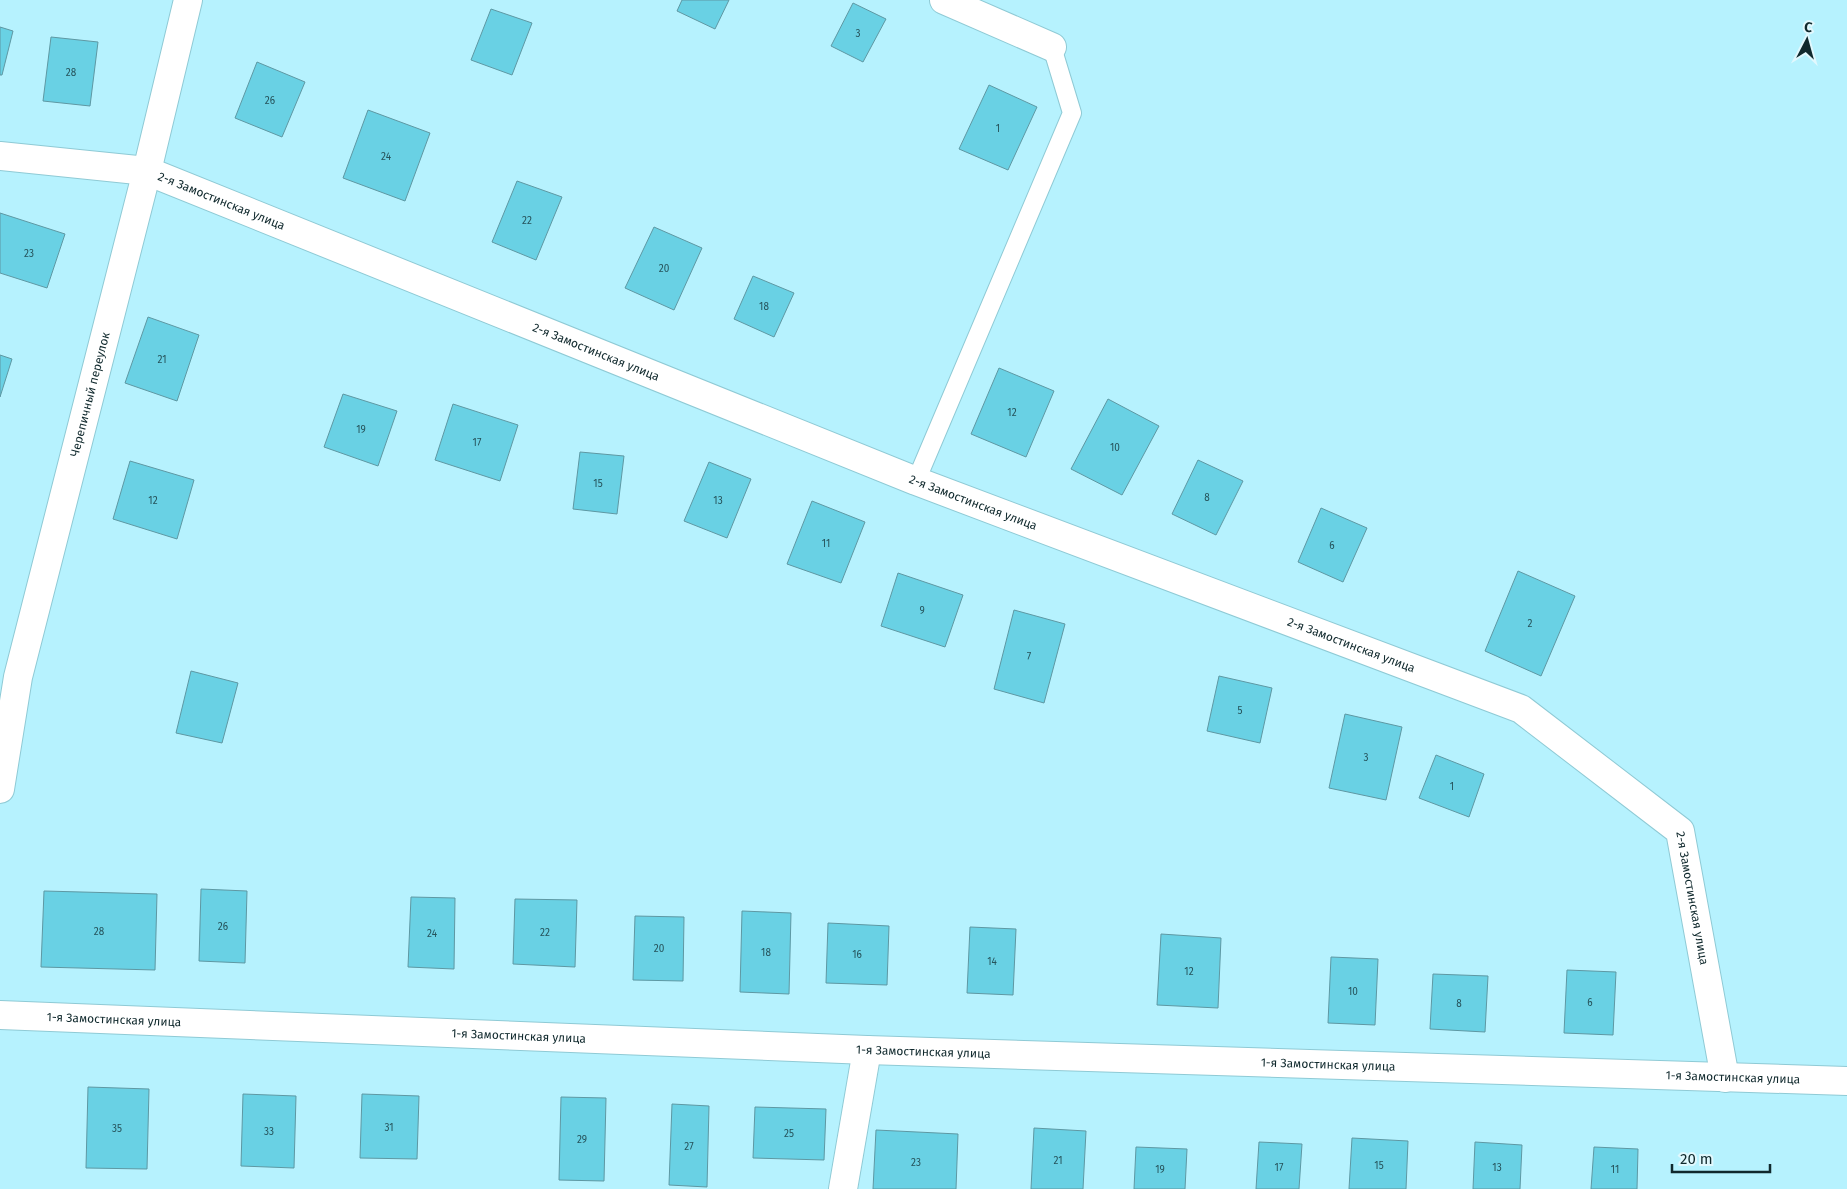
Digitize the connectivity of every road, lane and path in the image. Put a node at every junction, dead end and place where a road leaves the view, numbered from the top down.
1 (188, 0) edge
2 (944, 0) edge
3 (1052, 47) joint
4 (0, 156) edge
5 (148, 171) junction
6 (916, 481) junction
7 (4, 743) edge
8 (0, 790) edge
9 (0, 1015) edge
10 (867, 1050) junction
11 (1725, 1078) junction
12 (1847, 1081) edge
13 (844, 1189) edge

1 - 5 street, Черепичный переулок
2 - 3 street
3 - 6 lane
4 - 5 street, 2-я Замостинская улица
5 - 6 street, 2-я Замостинская улица
5 - 7 street, Черепичный переулок
6 - 11 street, 2-я Замостинская улица
7 - 8 street, Черепичный переулок
9 - 10 street, 1-я Замостинская улица
10 - 11 street, 1-я Замостинская улица
10 - 13 street
11 - 12 street, 1-я Замостинская улица

